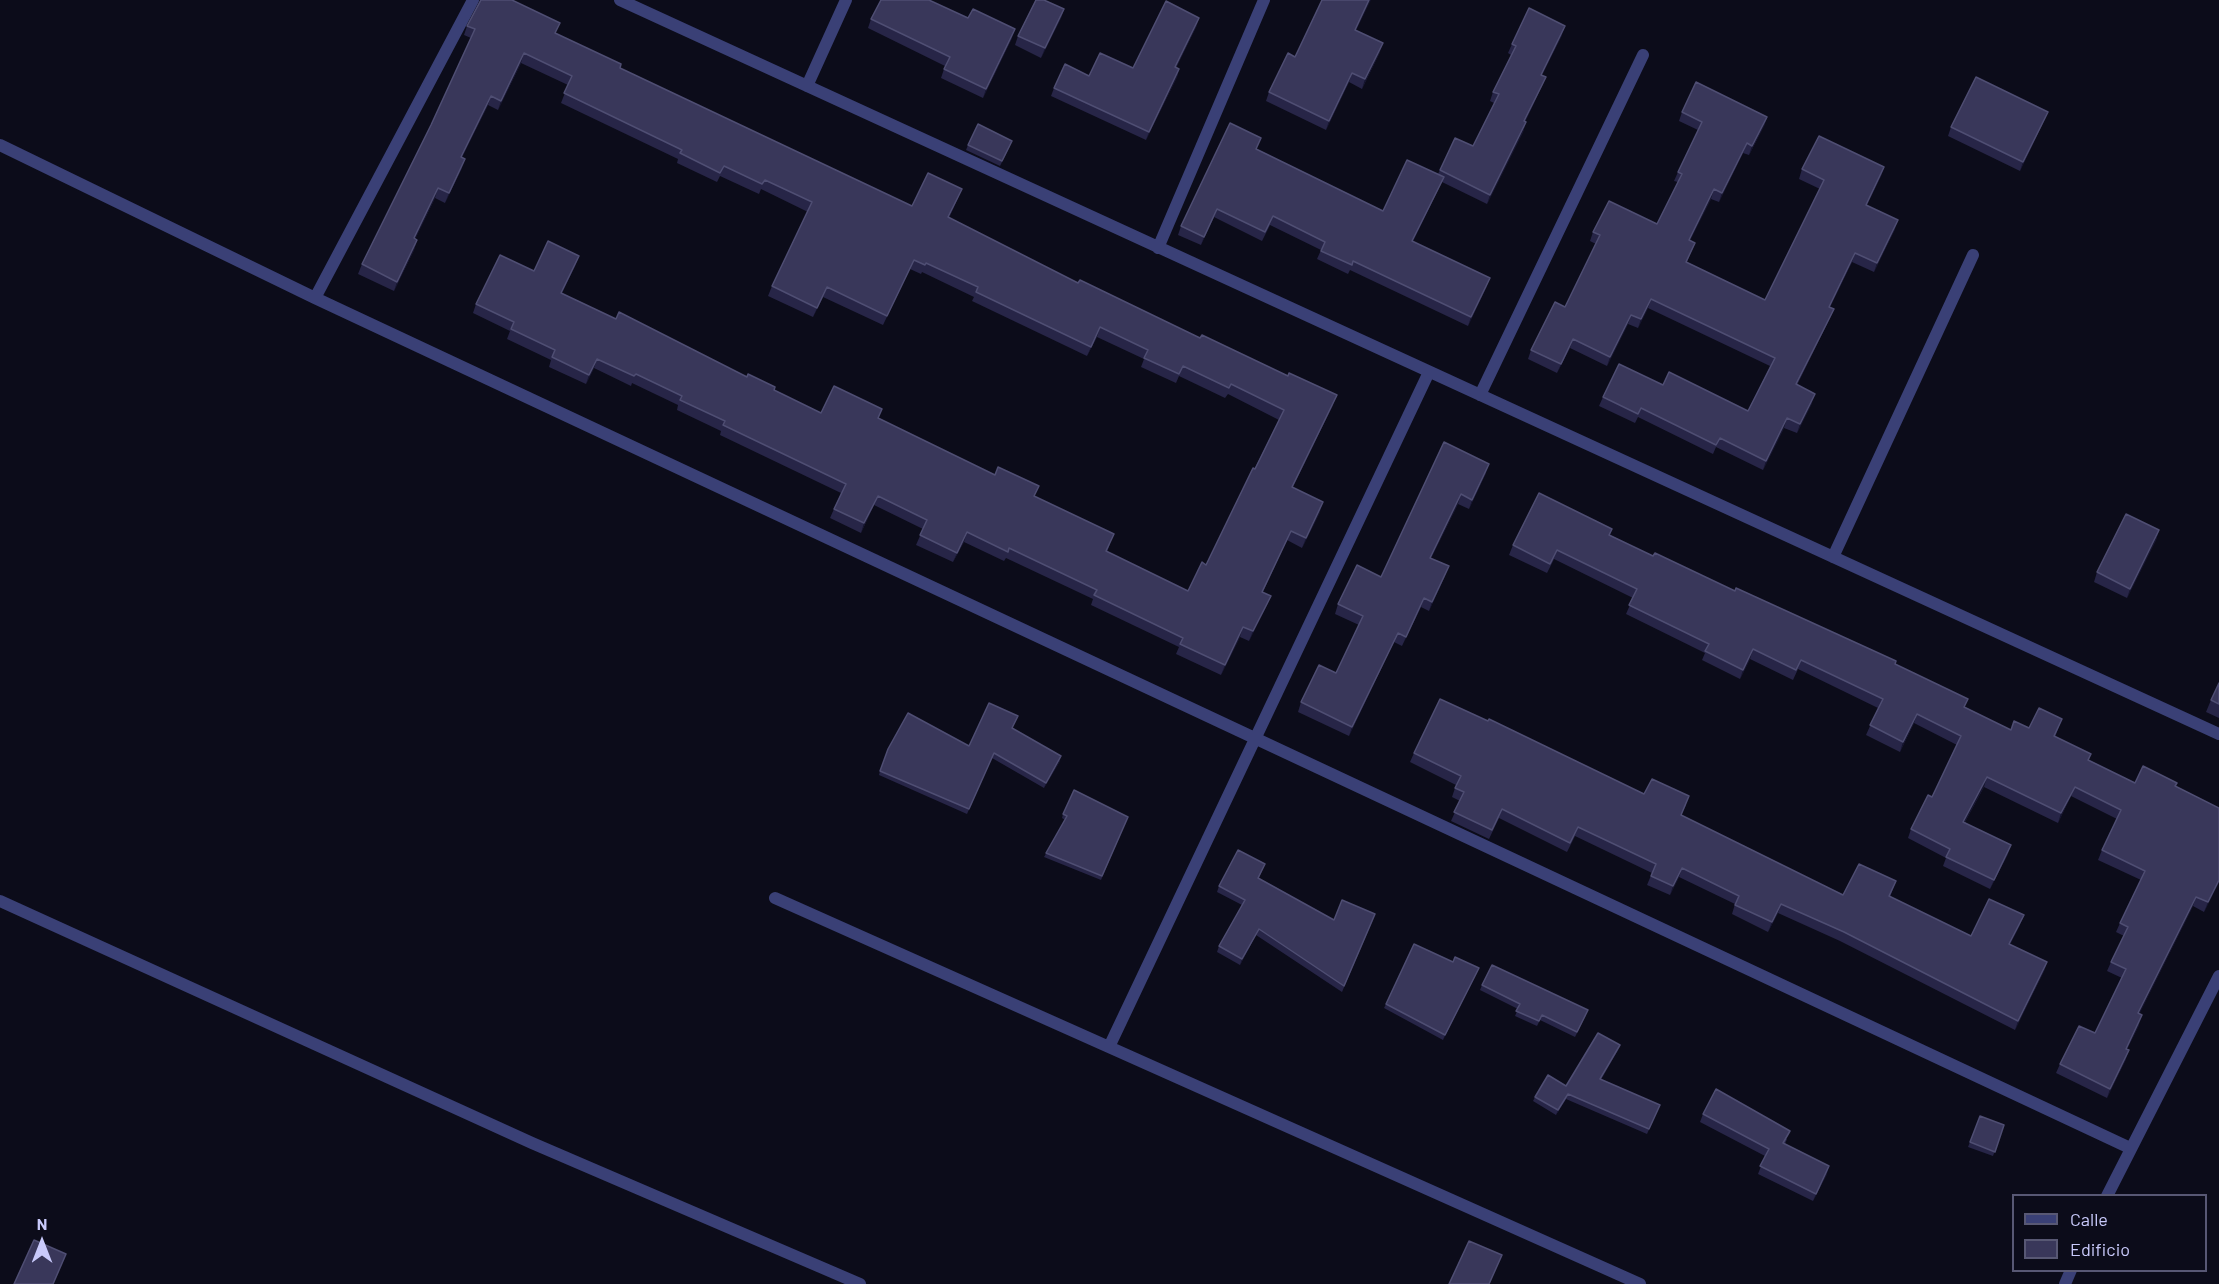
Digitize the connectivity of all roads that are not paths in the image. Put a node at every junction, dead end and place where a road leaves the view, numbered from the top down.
1 (473, 0) edge
2 (620, 0) edge
3 (846, 0) edge
4 (1264, 0) edge
5 (1643, 55) dead end
6 (807, 86) junction
7 (0, 145) edge
8 (1158, 248) junction
9 (1973, 255) dead end
10 (315, 298) junction
11 (1429, 372) junction
12 (1480, 395) junction
13 (1833, 557) junction
14 (2219, 734) edge
15 (1255, 738) junction
16 (775, 898) dead end
17 (0, 901) edge
18 (2219, 976) edge
19 (1109, 1047) junction
20 (2130, 1148) junction
21 (2108, 1194) edge
22 (860, 1284) edge
23 (1640, 1284) edge

1 - 10 street
2 - 6 street
3 - 6 street
4 - 8 street
5 - 12 street
6 - 8 street
7 - 10 street
8 - 11 street
9 - 13 street
10 - 15 street
11 - 12 street
11 - 15 street
12 - 13 street
13 - 14 street
15 - 19 street
15 - 20 street
16 - 19 street
17 - 22 street
18 - 20 street
19 - 23 street
20 - 21 street

